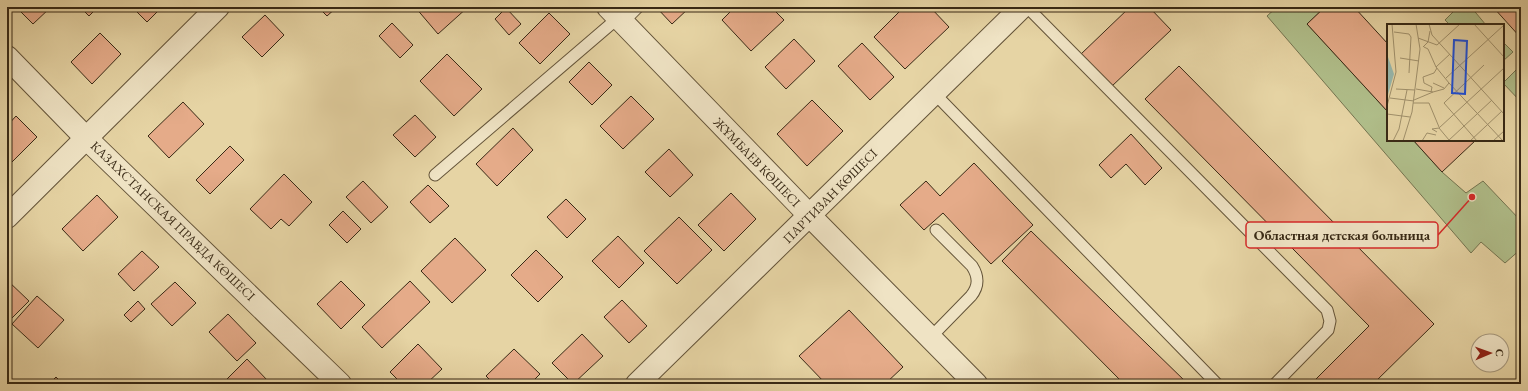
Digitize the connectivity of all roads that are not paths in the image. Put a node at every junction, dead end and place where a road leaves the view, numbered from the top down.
1 (218, 7) edge
2 (638, 7) edge
3 (1022, 7) edge
4 (1027, 7) edge
5 (616, 16) edge
6 (7, 57) edge
7 (934, 93) junction
8 (87, 138) junction
9 (435, 175) dead end
10 (810, 216) junction
11 (7, 217) edge
12 (936, 230) dead end
13 (930, 338) junction
14 (340, 384) edge
15 (636, 384) edge
16 (976, 384) edge
17 (1217, 384) edge
18 (1275, 384) edge

1 - 8 street
2 - 5 lane
3 - 7 street, ПАРТИЗАН КӨШЕСІ
4 - 18 lane
5 - 9 lane
5 - 10 street, ЖҰМБАЕВ КӨШЕСІ
6 - 8 street, КАЗАХСТАНСКАЯ ПРАВДА КӨШЕСІ
7 - 10 street, ПАРТИЗАН КӨШЕСІ
7 - 17 lane
8 - 11 street
8 - 14 street, КАЗАХСТАНСКАЯ ПРАВДА КӨШЕСІ
10 - 13 street, ЖҰМБАЕВ КӨШЕСІ
10 - 15 street, ПАРТИЗАН КӨШЕСІ
12 - 13 lane
13 - 16 street, ЖҰМБАЕВ КӨШЕСІ

